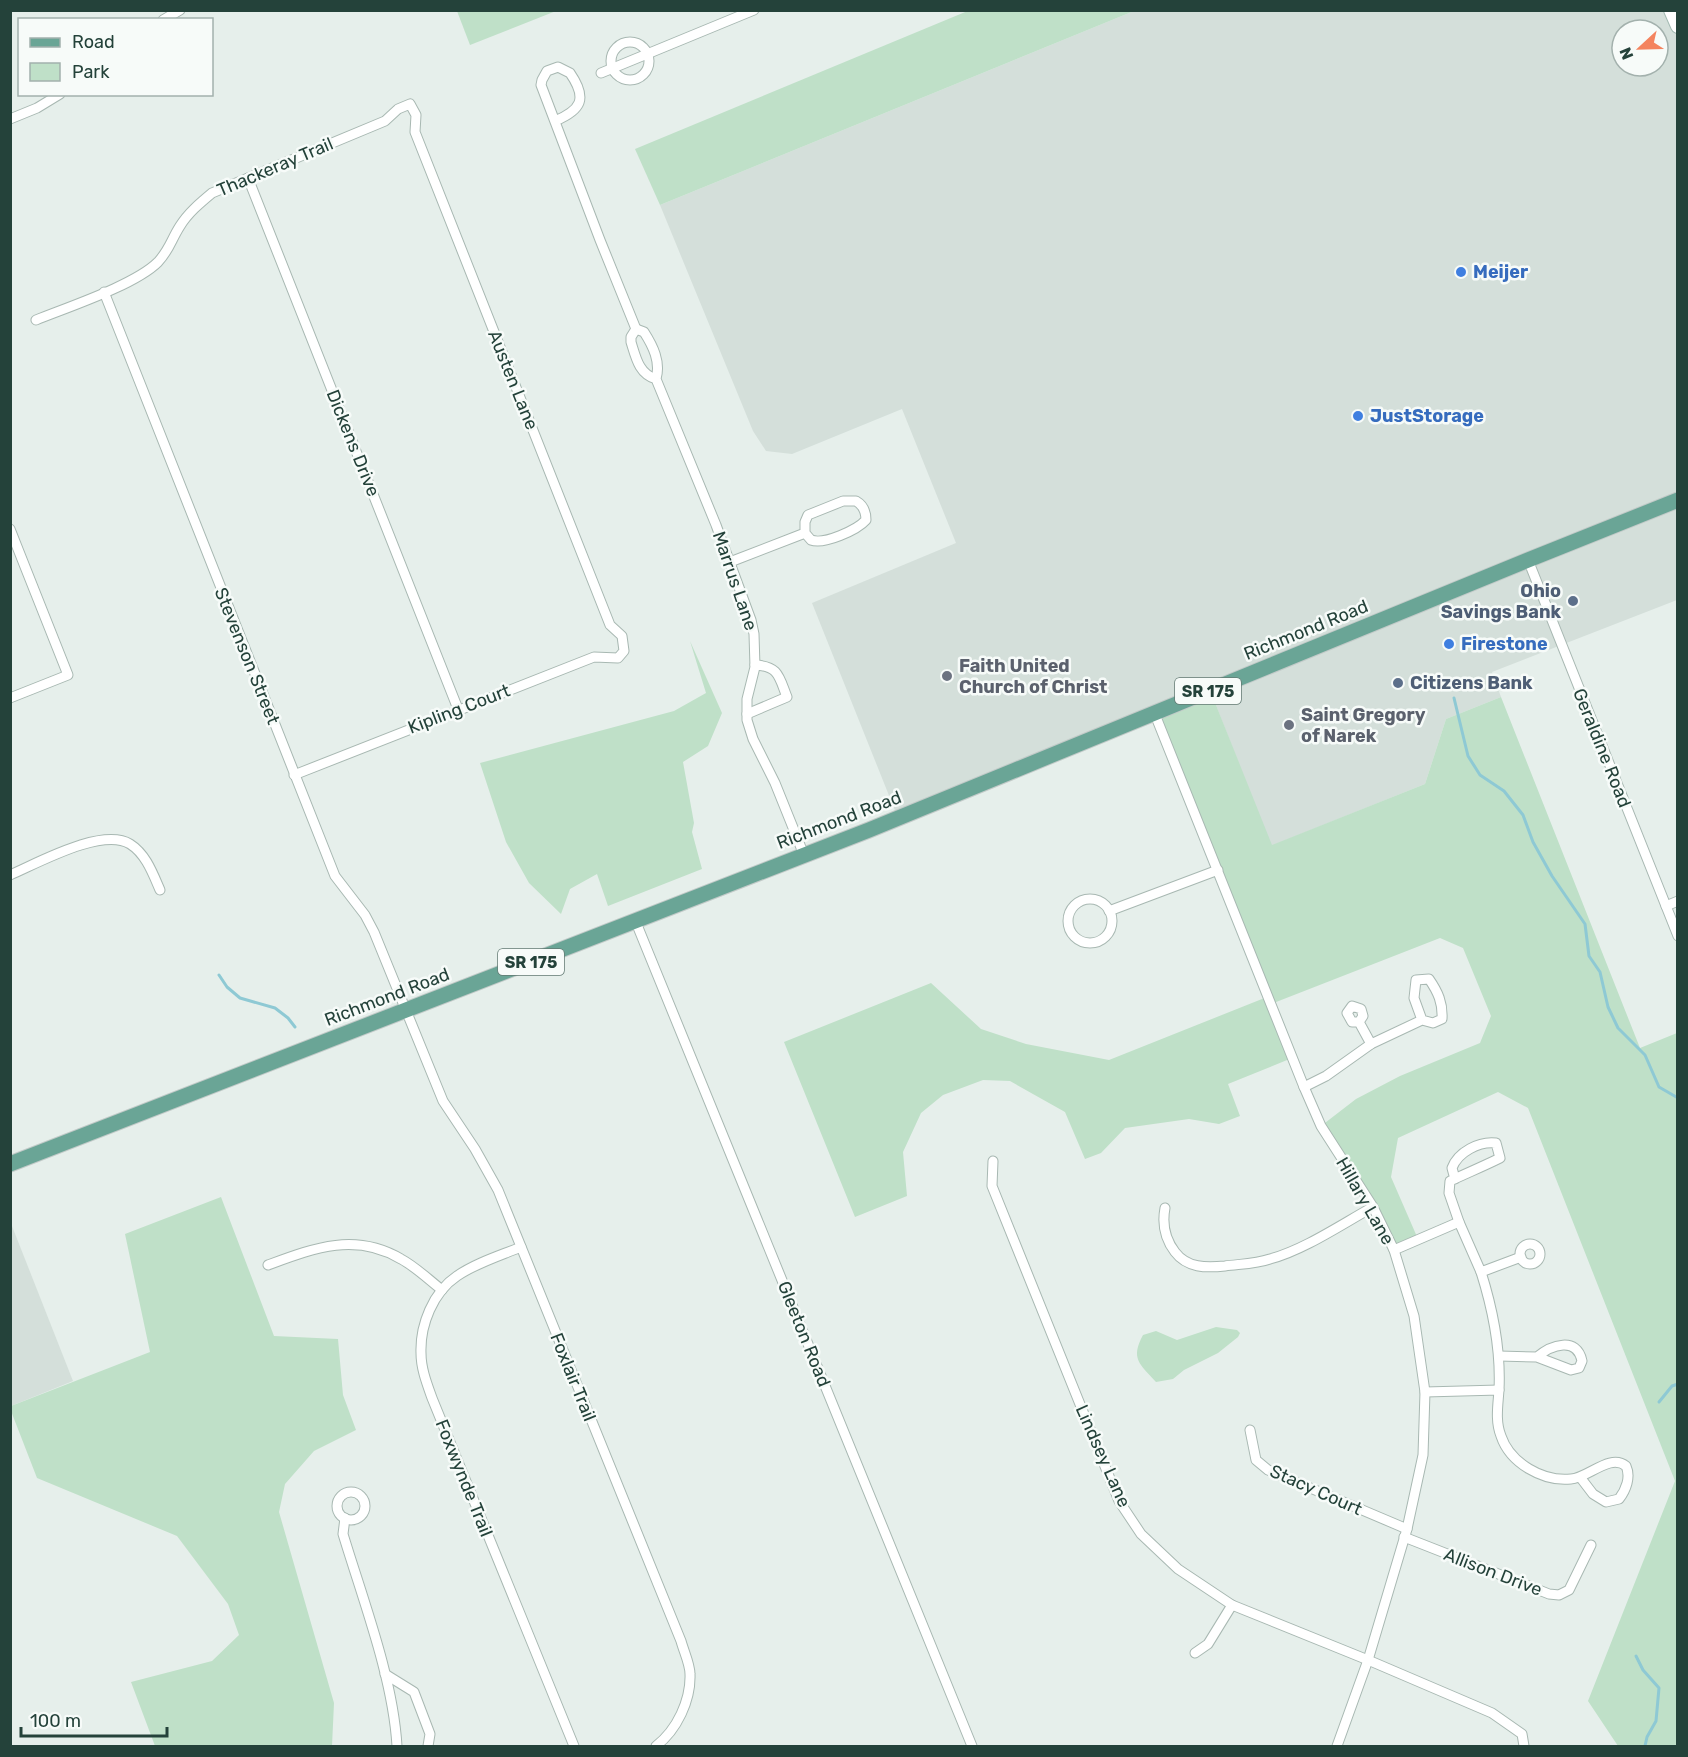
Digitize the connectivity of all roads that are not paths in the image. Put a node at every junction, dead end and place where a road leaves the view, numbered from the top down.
1 (180, 10) edge
2 (754, 10) edge
3 (1671, 10) edge
4 (166, 18) edge
5 (1677, 26) edge
6 (648, 54) junction
7 (613, 69) junction
8 (602, 73) dead end
9 (57, 96) edge
10 (410, 104) joint
11 (10, 119) edge
12 (555, 121) junction
13 (248, 178) junction
14 (104, 292) junction
15 (36, 320) dead end
16 (636, 329) junction
17 (656, 379) junction
18 (1677, 500) edge
19 (10, 529) edge
20 (805, 533) junction
21 (1528, 560) junction
22 (729, 562) junction
23 (624, 651) joint
24 (755, 665) junction
25 (10, 698) edge
26 (458, 709) junction
27 (1154, 712) junction
28 (747, 714) junction
29 (294, 775) junction
30 (804, 855) junction
31 (1218, 870) junction
32 (10, 875) edge
33 (160, 890) dead end
34 (1677, 901) edge
35 (1666, 906) junction
36 (1109, 911) junction
37 (635, 920) junction
38 (1677, 936) edge
39 (406, 1011) junction
40 (1422, 1020) junction
41 (1359, 1022) dead end
42 (1371, 1044) junction
43 (1304, 1087) junction
44 (993, 1161) dead end
45 (10, 1164) edge
46 (1455, 1179) junction
47 (1373, 1207) junction
48 (1165, 1208) dead end
49 (1459, 1222) junction
50 (520, 1247) junction
51 (1394, 1250) junction
52 (1521, 1257) dead end
53 (268, 1265) dead end
54 (1480, 1272) junction
55 (442, 1290) junction
56 (1499, 1356) junction
57 (1537, 1357) dead end
58 (1498, 1390) junction
59 (1425, 1392) junction
60 (1250, 1430) dead end
61 (1580, 1477) junction
62 (345, 1518) dead end
63 (1406, 1533) junction
64 (1591, 1545) dead end
65 (1232, 1605) junction
66 (1195, 1653) dead end
67 (1368, 1660) junction
68 (385, 1674) junction
69 (397, 1746) edge
70 (428, 1746) edge
71 (574, 1746) edge
72 (656, 1746) edge
73 (972, 1746) edge
74 (1337, 1746) edge
75 (1524, 1746) edge

1 - 4 street
2 - 6 street
3 - 5 main road
6 - 7 street
6 - 7 street
6 - 7 street
7 - 8 street
9 - 11 street
10 - 13 street, Thackeray Trail
10 - 23 street, Austen Lane
12 - 12 street
12 - 16 street
13 - 14 street, Thackeray Trail
13 - 26 street, Dickens Drive
14 - 15 street, Thackeray Trail
14 - 29 street, Stevenson Street
16 - 17 street, Marrus Lane
16 - 17 street, Marrus Lane
17 - 22 street, Marrus Lane
18 - 21 main road, Richmond Road / SR 175
19 - 25 street
20 - 20 street
20 - 22 street
21 - 27 main road, Richmond Road / SR 175
21 - 35 street, Geraldine Road
22 - 24 street, Marrus Lane
23 - 26 street, Kipling Court
24 - 28 street, Marrus Lane
24 - 28 street
26 - 29 street, Kipling Court
27 - 30 main road, Richmond Road / SR 175
27 - 31 street, Hillary Lane
28 - 30 street, Marrus Lane
29 - 39 street, Stevenson Street
30 - 37 main road, Richmond Road / SR 175
31 - 36 street
31 - 43 street, Hillary Lane
32 - 33 street
34 - 35 street
35 - 38 street, Geraldine Road
36 - 36 street
37 - 39 main road, Richmond Road / SR 175
37 - 73 street, Gleeton Road
39 - 45 main road, Richmond Road / SR 175
39 - 50 street, Foxlair Trail
40 - 40 street
40 - 42 street
41 - 42 street
42 - 43 street
43 - 47 street, Hillary Lane
44 - 65 street, Lindsey Lane
46 - 46 street
46 - 49 street
47 - 48 street
47 - 51 street, Hillary Lane
49 - 51 street
49 - 54 street
50 - 55 street, Foxwynde Trail
50 - 72 street, Foxlair Trail
51 - 59 street, Hillary Lane
52 - 54 street
53 - 55 street
54 - 56 street
55 - 71 street, Foxwynde Trail
56 - 57 street
56 - 58 street
58 - 59 street
58 - 61 street
59 - 63 street, Hillary Lane
60 - 63 street, Stacy Court
61 - 61 street
62 - 68 street
63 - 64 street, Allison Drive
63 - 67 street, Hillary Lane
65 - 66 street
65 - 67 street, Lindsey Lane
67 - 74 street, Hillary Lane
67 - 75 street, Lindsey Lane
68 - 69 street
68 - 70 street

